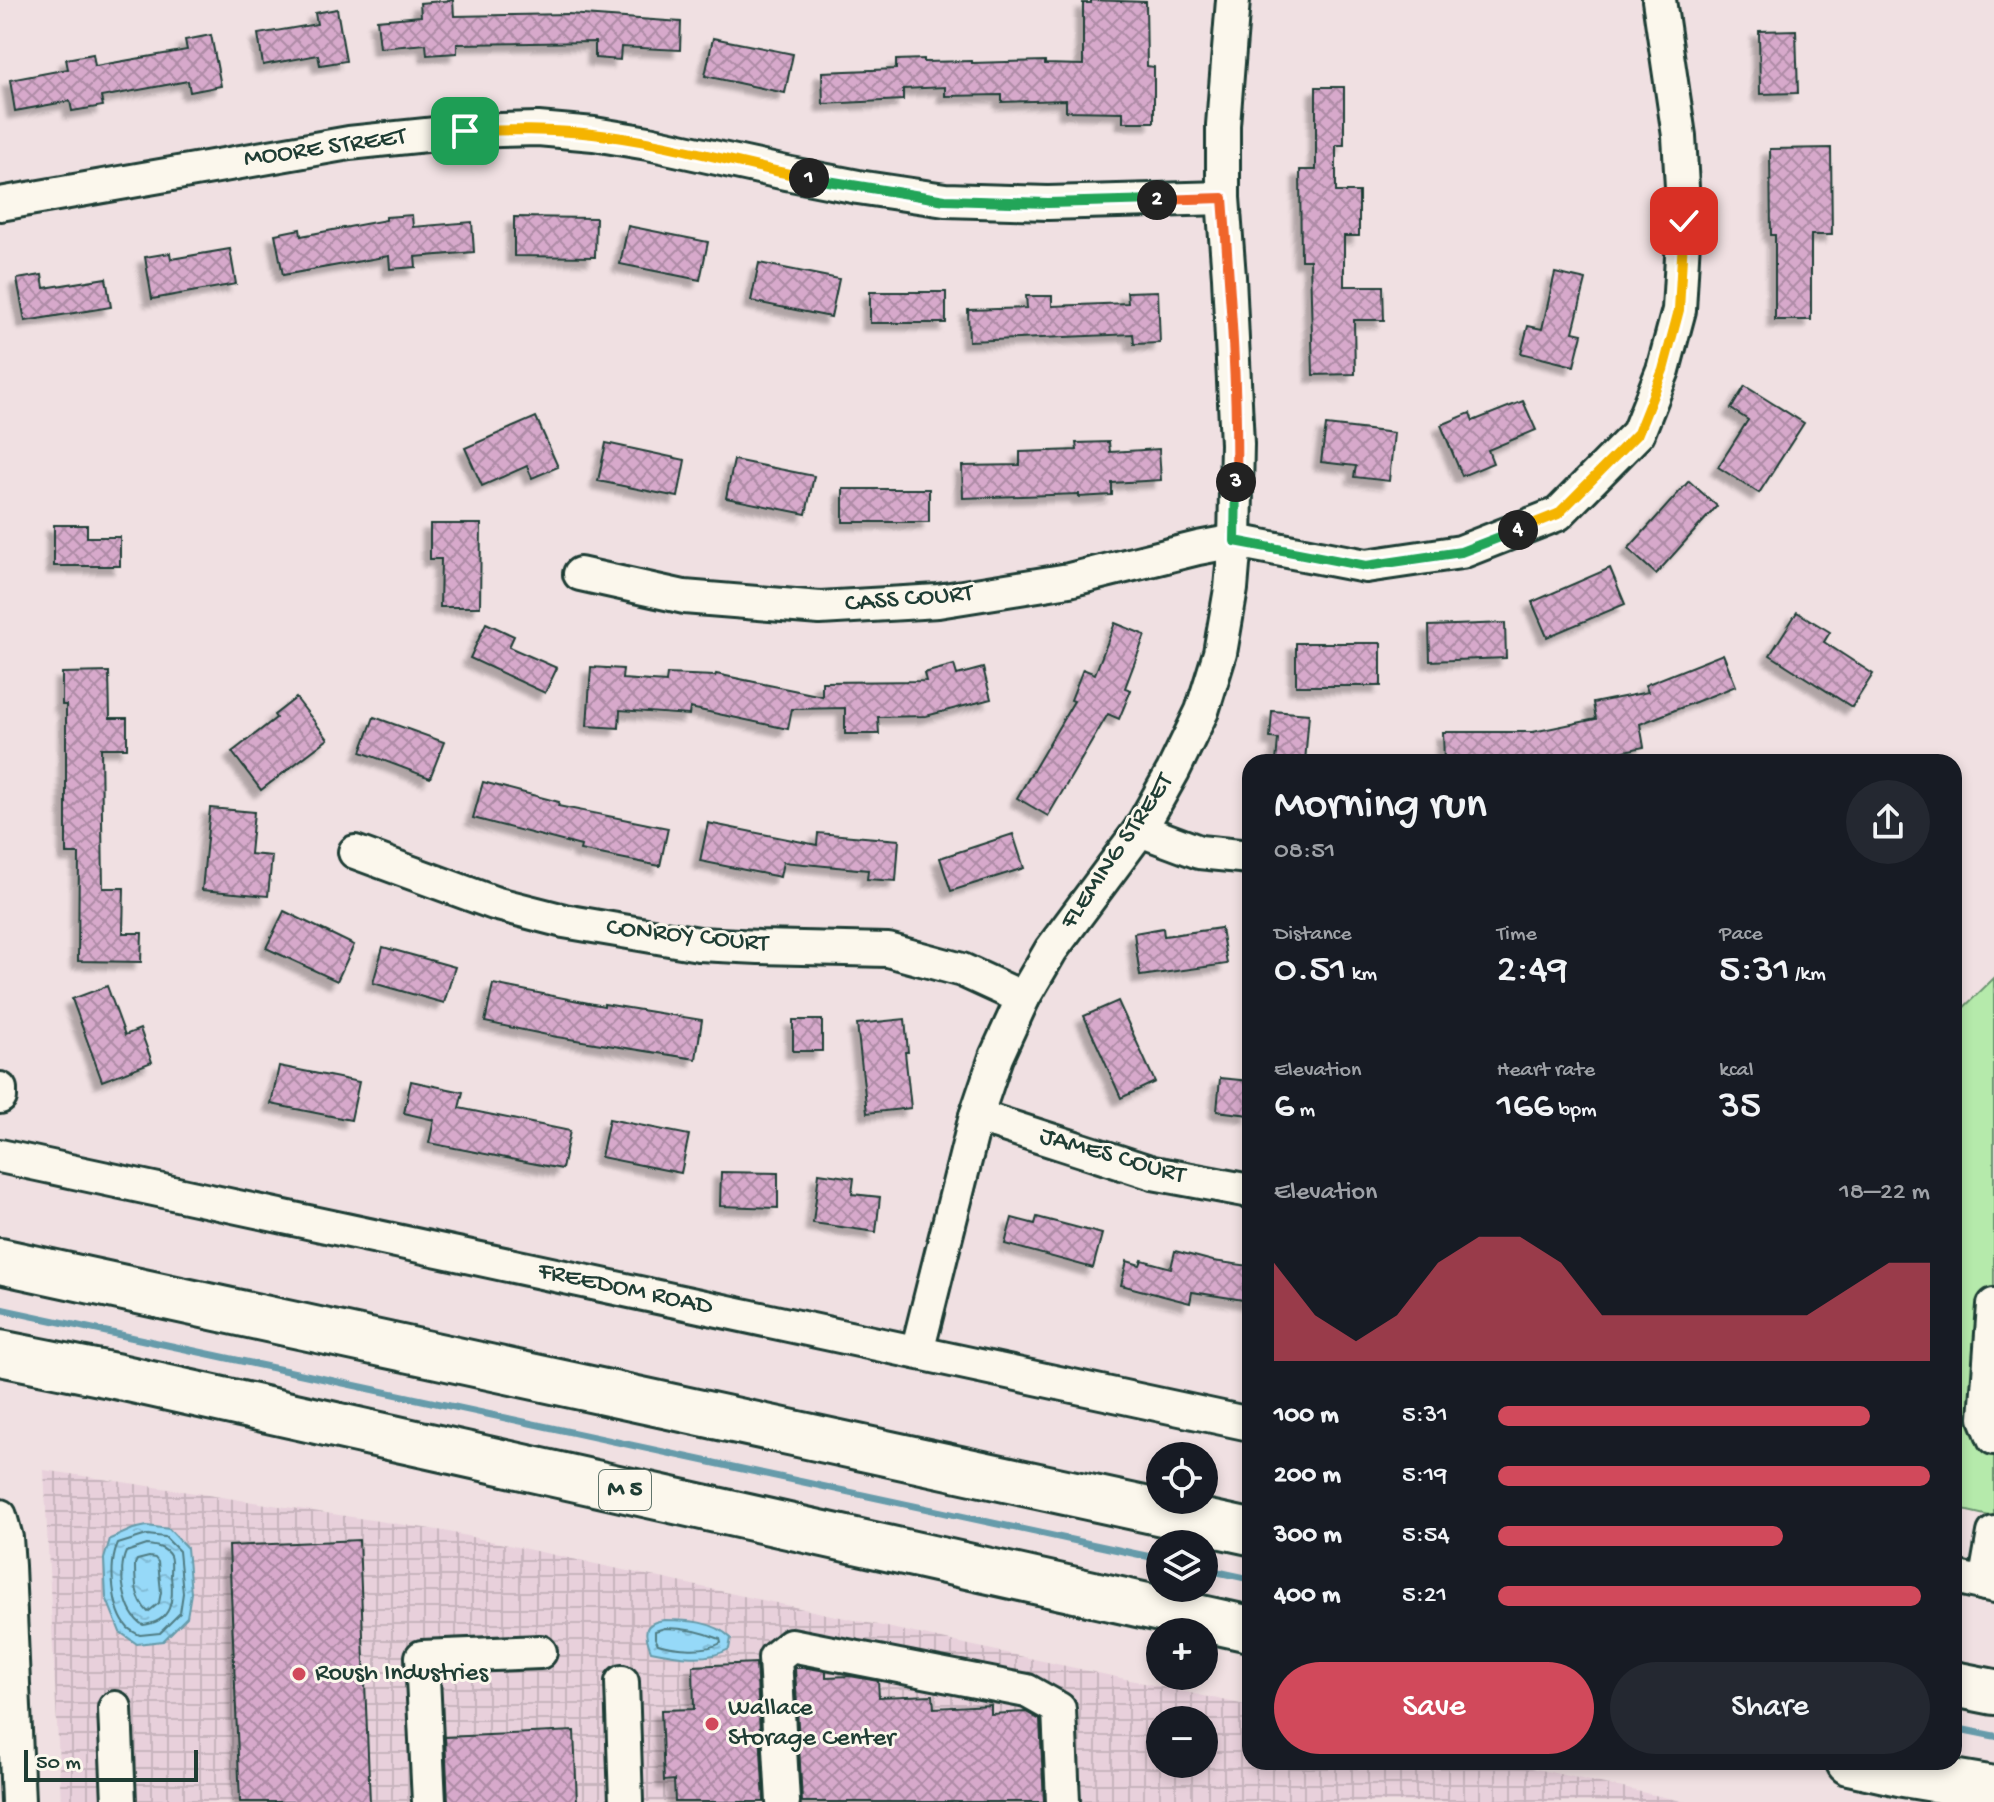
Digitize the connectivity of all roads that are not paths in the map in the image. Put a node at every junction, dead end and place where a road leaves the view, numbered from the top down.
1 (1233, 0) edge
2 (1659, 0) edge
3 (1223, 198) junction
4 (0, 204) edge
5 (1235, 541) junction
6 (580, 574) dead end
7 (1140, 830) junction
8 (355, 852) dead end
9 (1242, 856) edge
10 (1023, 998) junction
11 (0, 1089) edge
12 (0, 1097) edge
13 (976, 1116) junction
14 (0, 1156) edge
15 (1242, 1190) edge
16 (0, 1261) edge
17 (1994, 1305) edge
18 (917, 1352) junction
19 (0, 1353) edge
20 (1242, 1422) edge
21 (1994, 1438) edge
22 (0, 1516) edge
23 (1242, 1530) edge
24 (1994, 1533) edge
25 (1978, 1582) edge
26 (1242, 1627) edge
27 (540, 1652) dead end
28 (622, 1682) dead end
29 (1962, 1686) edge
30 (1994, 1692) edge
31 (115, 1708) dead end
32 (1886, 1770) edge
33 (1904, 1774) junction
34 (1994, 1789) edge
35 (18, 1802) edge
36 (119, 1802) edge
37 (429, 1802) edge
38 (626, 1802) edge
39 (783, 1802) edge
40 (1063, 1802) edge
41 (1974, 1802) edge

1 - 3 street, FLEMING STREET
2 - 5 street
3 - 4 street, MOORE STREET
3 - 5 street, FLEMING STREET
5 - 6 street, CASS COURT
5 - 7 street, FLEMING STREET
7 - 9 street
7 - 10 street, FLEMING STREET
8 - 10 street, CONROY COURT
10 - 13 street, FLEMING STREET
11 - 12 street
13 - 15 street, JAMES COURT
13 - 18 street, FLEMING STREET
14 - 18 street, FREEDOM ROAD
16 - 23 highway
17 - 21 street
18 - 20 street, FREEDOM ROAD
19 - 26 highway, M 5
22 - 35 street
24 - 25 street
27 - 37 street
28 - 38 street
29 - 30 highway
31 - 36 street
32 - 33 highway
33 - 34 highway
33 - 41 highway
39 - 40 street

